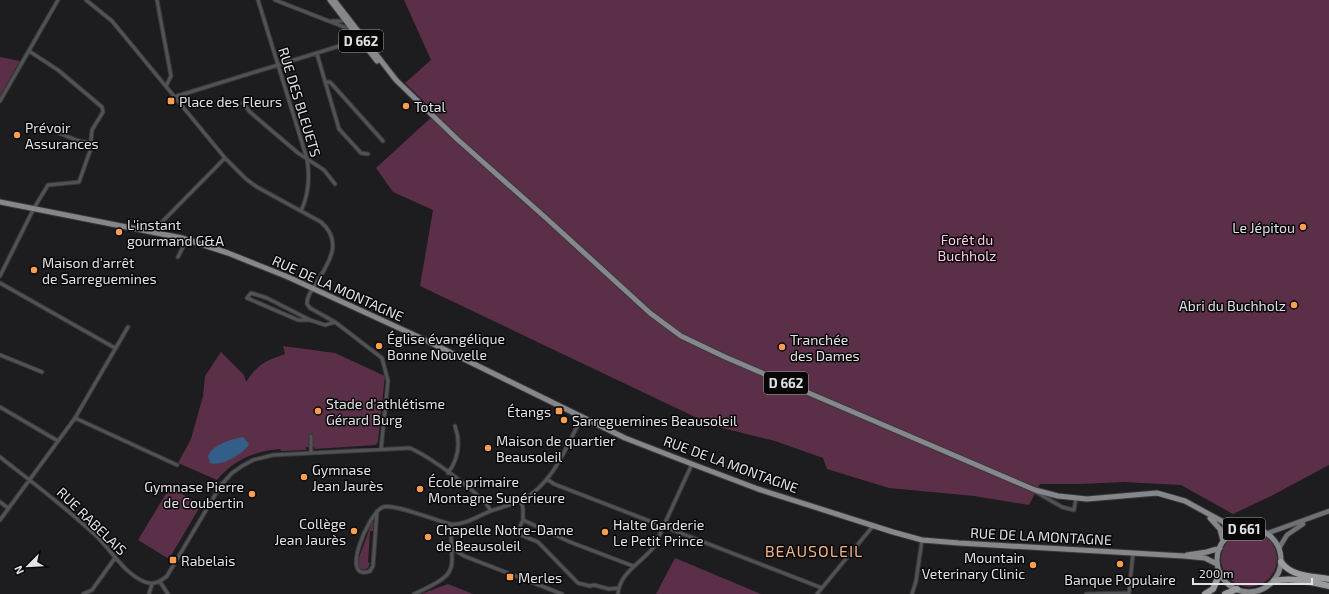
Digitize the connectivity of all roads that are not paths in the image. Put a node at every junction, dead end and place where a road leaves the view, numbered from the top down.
1 (58, 0) edge
2 (86, 0) edge
3 (95, 0) edge
4 (157, 0) edge
5 (258, 0) edge
6 (275, 0) edge
7 (330, 0) edge
8 (334, 0) edge
9 (92, 4) junction
10 (346, 19) junction
11 (330, 21) junction
12 (352, 27) junction
13 (361, 39) junction
14 (29, 51) junction
15 (317, 54) junction
16 (278, 65) junction
17 (325, 82) junction
18 (166, 86) junction
19 (174, 97) junction
20 (0, 100) edge
21 (242, 102) dead end
22 (56, 132) dead end
23 (383, 141) dead end
24 (90, 142) junction
25 (368, 154) dead end
26 (225, 158) junction
27 (307, 159) junction
28 (335, 184) dead end
29 (0, 202) edge
30 (34, 208) junction
31 (301, 211) junction
32 (154, 232) junction
33 (187, 239) junction
34 (178, 257) dead end
35 (0, 276) edge
36 (0, 283) edge
37 (313, 288) junction
38 (310, 320) junction
39 (334, 322) junction
40 (128, 327) dead end
41 (115, 348) junction
42 (0, 355) edge
43 (42, 372) dead end
44 (0, 407) edge
45 (75, 418) junction
46 (582, 418) junction
47 (455, 426) dead end
48 (311, 436) dead end
49 (58, 441) junction
50 (381, 449) junction
51 (311, 452) junction
52 (0, 457) edge
53 (692, 464) junction
54 (177, 465) dead end
55 (448, 473) junction
56 (548, 479) junction
57 (30, 480) junction
58 (1028, 487) junction
59 (1076, 498) junction
60 (521, 500) junction
61 (0, 502) edge
62 (8, 508) junction
63 (491, 511) junction
64 (1204, 511) junction
65 (377, 512) junction
66 (1329, 512) edge
67 (1310, 519) junction
68 (0, 520) edge
69 (523, 520) junction
70 (451, 524) junction
71 (663, 526) junction
72 (873, 526) junction
73 (1238, 530) junction
74 (1268, 533) junction
75 (922, 540) junction
76 (1223, 541) junction
77 (1220, 548) junction
78 (1279, 548) junction
79 (453, 549) junction
80 (1133, 553) junction
81 (1184, 556) junction
82 (115, 558) junction
83 (1281, 562) junction
84 (1217, 564) junction
85 (633, 566) junction
86 (1220, 573) junction
87 (1329, 580) edge
88 (1274, 581) junction
89 (160, 582) junction
90 (152, 584) junction
91 (1329, 586) edge
92 (619, 588) junction
93 (822, 588) junction
94 (1237, 589) junction
95 (83, 594) edge
96 (149, 594) edge
97 (168, 594) edge
98 (414, 594) edge
99 (562, 594) edge
100 (618, 594) edge
101 (817, 594) edge
102 (912, 594) edge
103 (1086, 594) edge
104 (1205, 594) edge
105 (1225, 594) edge

1 - 14 street
2 - 9 street
3 - 9 street
4 - 18 street
5 - 16 street, RUE DES BLEUETS
6 - 11 street
7 - 10 main road, D 662
8 - 10 main road, D 662
9 - 18 street
10 - 11 street
10 - 12 main road, D 662
11 - 12 street
12 - 13 main road, D 662
13 - 15 street
13 - 58 main road, D 662
14 - 20 street
14 - 24 street
15 - 16 street
15 - 17 street
16 - 19 street
16 - 27 street, RUE DES BLEUETS
17 - 23 street
17 - 25 street
18 - 19 street
19 - 26 street
21 - 27 street
22 - 24 street
24 - 30 street
26 - 31 street
26 - 32 street
27 - 28 street
27 - 31 street, RUE DES BLEUETS
29 - 30 main road, RUE DE LA MONTAGNE
30 - 32 main road, RUE DE LA MONTAGNE
30 - 35 street
31 - 37 street
32 - 33 main road, RUE DE LA MONTAGNE
33 - 34 street
33 - 37 main road, RUE DE LA MONTAGNE
36 - 41 street
37 - 39 street
37 - 46 main road, RUE DE LA MONTAGNE
38 - 38 street
38 - 39 street
39 - 50 street
40 - 41 street
41 - 45 street
42 - 43 street
44 - 49 street
45 - 49 street
45 - 54 street
46 - 53 main road, RUE DE LA MONTAGNE
46 - 56 street
47 - 55 street
48 - 51 street
49 - 57 street
50 - 51 street
50 - 55 street
51 - 89 street
52 - 57 street, RUE RABELAIS
53 - 71 street
53 - 72 main road, RUE DE LA MONTAGNE
55 - 63 street
56 - 60 street
56 - 71 street
57 - 62 street
57 - 82 street, RUE RABELAIS
58 - 59 main road, D 662
58 - 59 street
59 - 64 main road, D 662
60 - 63 street
60 - 69 street
61 - 62 street
62 - 68 street
63 - 70 street
64 - 73 main road, D 662
64 - 76 main road, D 662
65 - 65 street
65 - 70 street
66 - 67 street
67 - 74 street
67 - 78 street
69 - 85 street
69 - 92 street
70 - 79 street
71 - 85 street
71 - 93 street
72 - 75 main road, RUE DE LA MONTAGNE
72 - 93 street
73 - 74 main road, D 661
73 - 76 main road, D 661
74 - 78 main road, D 661
75 - 80 main road, RUE DE LA MONTAGNE
75 - 102 street
76 - 77 main road, D 661
77 - 81 main road, RUE DE LA MONTAGNE
77 - 84 main road, D 661
78 - 83 main road, D 661
79 - 98 street
79 - 99 street
80 - 81 main road, RUE DE LA MONTAGNE
80 - 103 street
81 - 84 main road, RUE DE LA MONTAGNE
82 - 90 street, RUE RABELAIS
82 - 95 street
83 - 87 highway
83 - 88 main road
84 - 86 main road, D 661
85 - 92 street
86 - 94 main road
86 - 104 highway
88 - 91 highway
88 - 94 main road
89 - 90 street
89 - 97 street
90 - 96 street
92 - 100 street
93 - 101 street
94 - 105 highway

